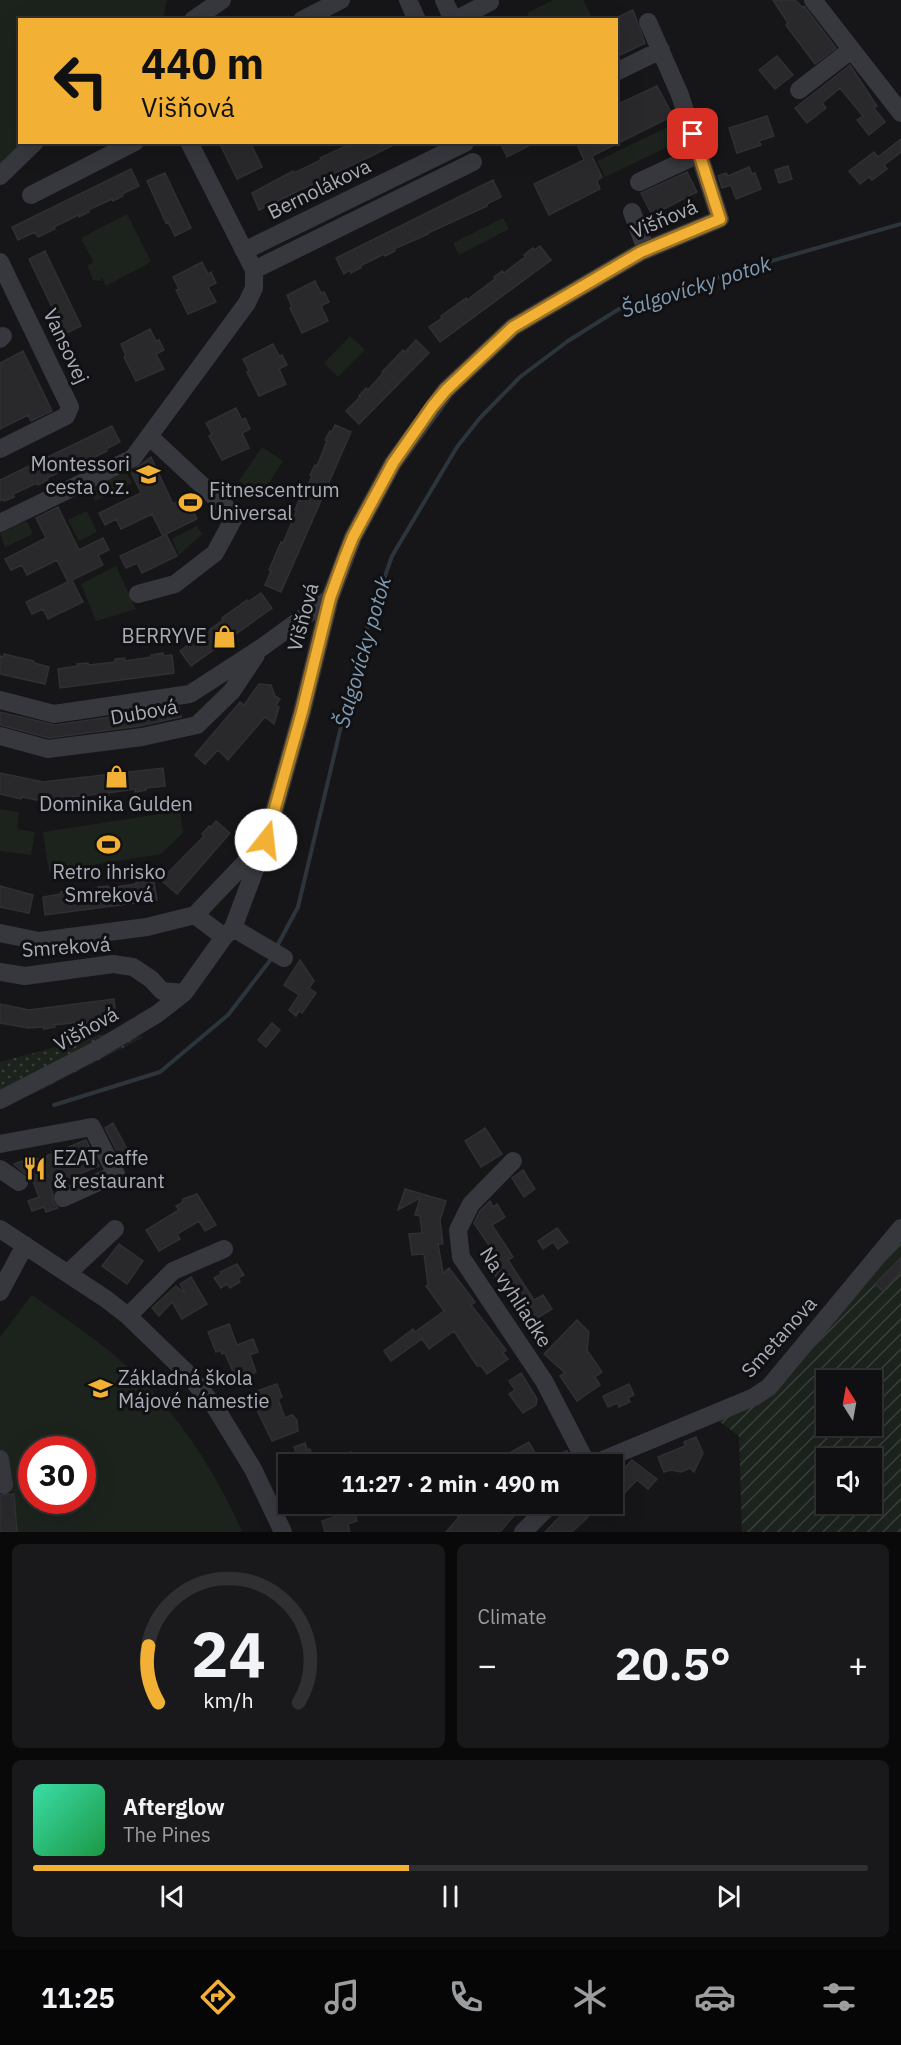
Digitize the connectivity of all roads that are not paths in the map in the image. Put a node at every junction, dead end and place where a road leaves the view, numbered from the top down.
1 (222, 0) edge
2 (341, 0) edge
3 (408, 0) edge
4 (444, 0) edge
5 (489, 0) edge
6 (813, 0) edge
7 (196, 18) edge
8 (306, 18) edge
9 (416, 18) edge
10 (453, 18) edge
11 (458, 18) edge
12 (648, 22) dead end
13 (661, 50) junction
14 (851, 50) junction
15 (618, 71) edge
16 (800, 90) dead end
17 (901, 113) edge
18 (33, 144) edge
19 (131, 144) edge
20 (463, 144) edge
21 (196, 145) edge
22 (699, 154) junction
23 (473, 162) dead end
24 (0, 176) edge
25 (639, 182) dead end
26 (31, 195) dead end
27 (632, 212) dead end
28 (646, 250) junction
29 (244, 251) junction
30 (0, 262) edge
31 (254, 270) junction
32 (149, 436) junction
33 (0, 449) edge
34 (0, 523) edge
35 (138, 594) dead end
36 (330, 598) junction
37 (261, 648) junction
38 (0, 700) edge
39 (0, 736) edge
40 (266, 840) junction
41 (195, 915) junction
42 (229, 932) junction
43 (0, 933) edge
44 (277, 954) dead end
45 (0, 972) edge
46 (162, 991) junction
47 (184, 993) junction
48 (157, 1014) junction
49 (0, 1100) edge
50 (0, 1144) edge
51 (513, 1161) dead end
52 (0, 1169) edge
53 (19, 1182) dead end
54 (63, 1198) dead end
55 (901, 1228) edge
56 (0, 1229) edge
57 (115, 1229) dead end
58 (25, 1245) junction
59 (224, 1249) dead end
60 (68, 1273) junction
61 (0, 1292) edge
62 (128, 1316) junction
63 (583, 1454) edge
64 (618, 1454) edge
65 (0, 1459) edge
66 (4, 1485) dead end
67 (541, 1514) edge
68 (283, 1532) edge
69 (523, 1532) edge

1 - 7 street
2 - 8 street
3 - 9 street
4 - 10 street
5 - 11 street
6 - 14 street
12 - 13 street, Višňová
13 - 15 street
13 - 22 street, Višňová
14 - 16 street
14 - 17 street
18 - 24 street
19 - 26 street
20 - 29 street, Bernolákova
21 - 29 street
22 - 25 street
22 - 28 street, Višňová
23 - 31 street
27 - 28 street
28 - 36 street, Višňová
29 - 31 street
30 - 33 street, Vansovej
31 - 32 street
32 - 34 street
32 - 35 street
36 - 37 street, Dubová
36 - 40 street, Višňová
37 - 38 street, Dubová
37 - 39 street, Dubová
40 - 41 street
40 - 42 street, Višňová
41 - 42 street
41 - 43 street, Smreková
42 - 44 street
42 - 47 street, Višňová
45 - 46 street, Smreková
46 - 47 street
46 - 48 street
47 - 48 street, Višňová
48 - 49 street, Višňová
50 - 54 street
51 - 63 street, Na vyhliadke
52 - 53 street
55 - 64 street, Smetanova
56 - 58 street
57 - 60 street
58 - 60 street
58 - 61 street
59 - 62 street
60 - 62 street
62 - 68 street
65 - 66 street
67 - 69 street

